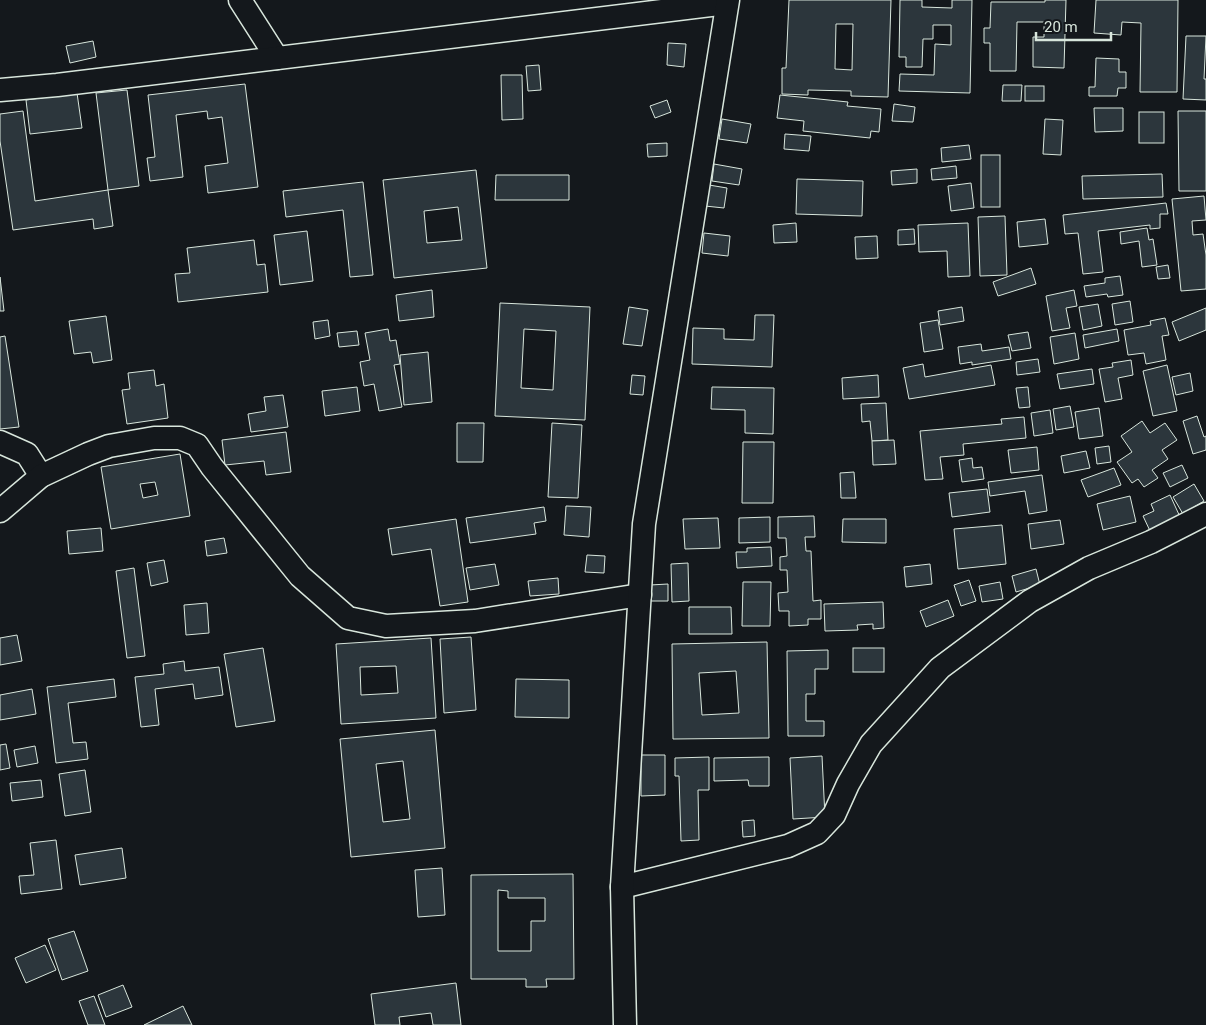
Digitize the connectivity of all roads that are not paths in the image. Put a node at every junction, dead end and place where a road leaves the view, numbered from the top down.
1 (240, 0) edge
2 (728, 1) edge
3 (277, 58) junction
4 (0, 90) edge
5 (0, 442) edge
6 (41, 476) junction
7 (0, 511) edge
8 (1206, 514) edge
9 (640, 595) junction
10 (622, 887) junction
11 (625, 1025) edge

1 - 3 street
2 - 3 street
2 - 9 street
3 - 4 street
5 - 6 street
6 - 7 street
6 - 9 street
8 - 10 street
9 - 10 street
10 - 11 street

